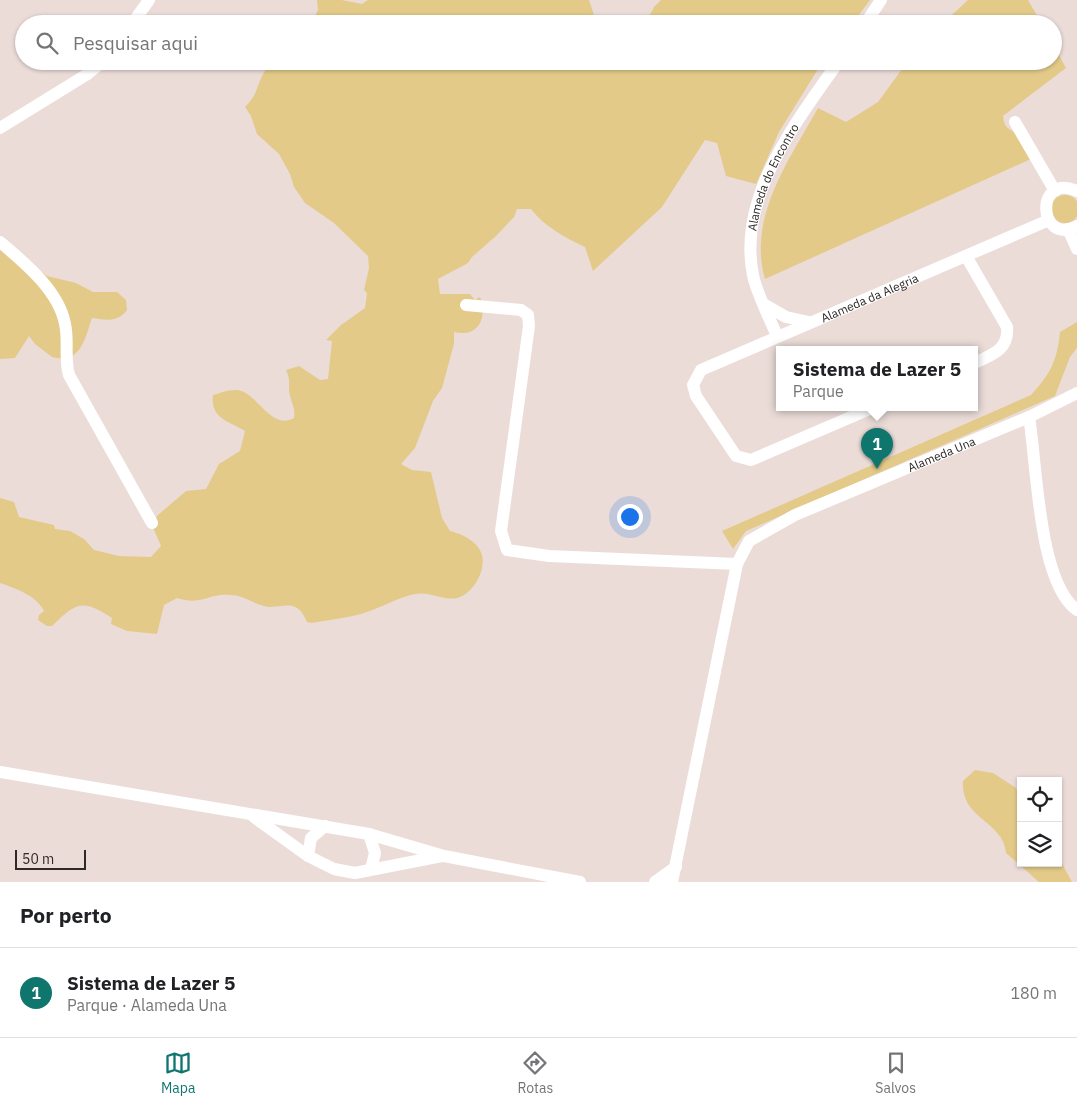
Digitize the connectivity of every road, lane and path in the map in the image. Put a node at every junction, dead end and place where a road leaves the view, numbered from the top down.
1 (150, 0) edge
2 (882, 0) edge
3 (139, 15) edge
4 (871, 15) edge
5 (92, 70) edge
6 (833, 70) edge
7 (1015, 122) dead end
8 (0, 128) edge
9 (1055, 191) junction
10 (1077, 191) edge
11 (1049, 220) junction
12 (1072, 228) edge
13 (0, 242) edge
14 (1077, 249) edge
15 (966, 256) junction
16 (466, 305) dead end
17 (765, 305) junction
18 (809, 322) junction
19 (777, 336) junction
20 (978, 361) edge
21 (1077, 393) edge
22 (865, 411) edge
23 (1029, 417) junction
24 (152, 523) dead end
25 (736, 564) junction
26 (1077, 610) edge
27 (0, 772) edge
28 (252, 816) junction
29 (325, 826) junction
30 (369, 834) junction
31 (308, 856) junction
32 (444, 856) junction
33 (676, 867) junction
34 (371, 869) junction
35 (580, 882) edge
36 (655, 882) edge
37 (672, 882) edge

1 - 3 street
2 - 4 street
5 - 8 street
6 - 17 street, Alameda do Encontro
7 - 9 street
9 - 10 street
9 - 11 street
11 - 12 street
11 - 15 street, Alameda da Alegria
12 - 14 street
13 - 24 street
15 - 18 street, Alameda da Alegria
15 - 20 street
16 - 25 street
17 - 18 street
17 - 19 street, Alameda do Encontro
18 - 19 street, Alameda da Alegria
19 - 22 street, Alameda da Alegria
21 - 23 street, Alameda Una
23 - 25 street, Alameda Una
23 - 26 street
25 - 33 street, Alameda Una
27 - 28 street
28 - 29 street
28 - 31 street
29 - 30 street
29 - 31 street
30 - 32 street
30 - 34 street
31 - 34 street
32 - 34 street
32 - 35 street
33 - 36 street
33 - 37 street, Alameda Una

